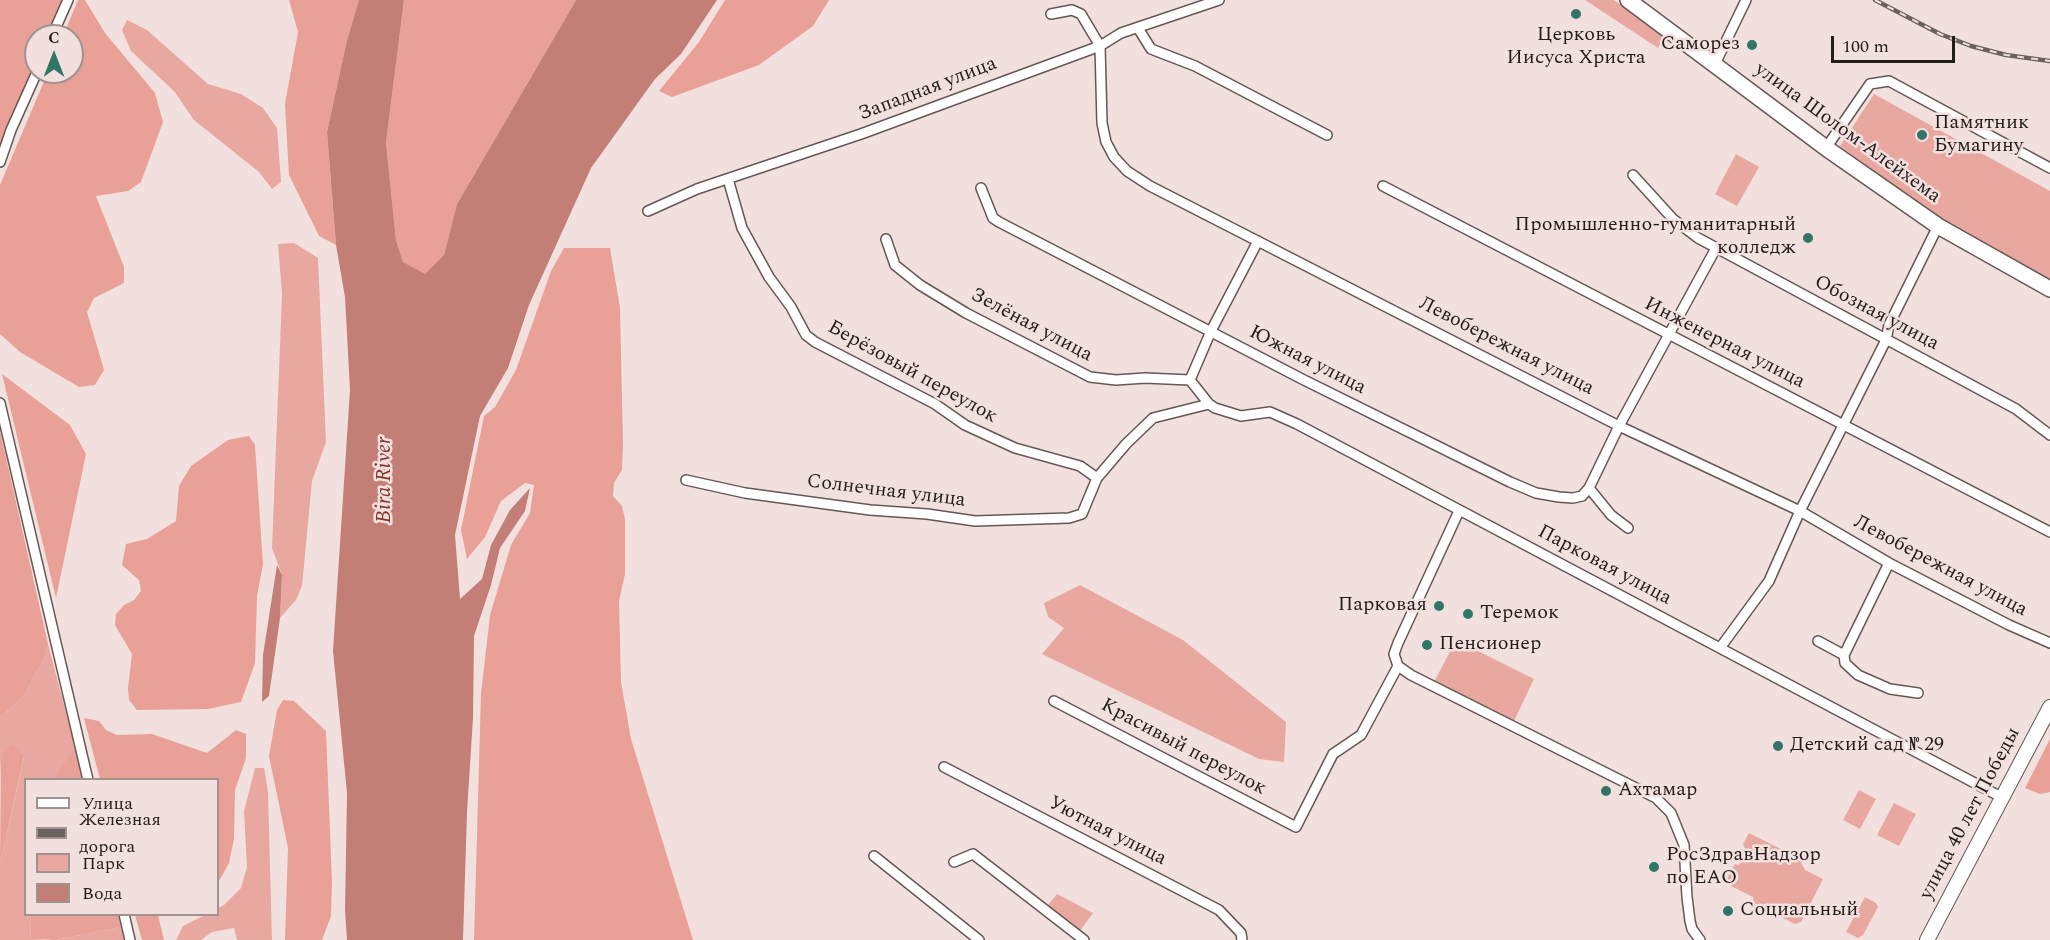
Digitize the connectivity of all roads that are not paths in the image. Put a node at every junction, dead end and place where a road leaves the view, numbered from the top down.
1 (68, 0) edge
2 (1219, 0) edge
3 (1628, 0) edge
4 (1746, 0) edge
5 (1051, 14) dead end
6 (57, 24) edge
7 (1138, 28) junction
8 (1100, 46) junction
9 (1715, 64) junction
10 (32, 84) edge
11 (1328, 135) dead end
12 (1826, 148) junction
13 (0, 162) edge
14 (2050, 168) edge
15 (1633, 175) dead end
16 (728, 179) junction
17 (1383, 186) dead end
18 (981, 188) dead end
19 (648, 211) dead end
20 (1938, 226) junction
21 (886, 239) dead end
22 (1258, 241) junction
23 (1716, 248) junction
24 (2050, 289) edge
25 (1211, 331) junction
26 (1668, 334) junction
27 (1886, 340) junction
28 (1190, 380) junction
29 (0, 403) edge
30 (1209, 404) junction
31 (1842, 425) junction
32 (1619, 426) junction
33 (2050, 435) edge
34 (1097, 478) junction
35 (686, 480) dead end
36 (1589, 488) junction
37 (1459, 511) junction
38 (1800, 511) junction
39 (1628, 528) dead end
40 (2050, 532) edge
41 (1889, 563) junction
42 (1818, 642) dead end
43 (2050, 643) edge
44 (1720, 648) junction
45 (1844, 655) junction
46 (1398, 666) junction
47 (1918, 693) dead end
48 (1054, 701) dead end
49 (2050, 707) edge
50 (944, 767) dead end
51 (88, 778) edge
52 (2003, 798) junction
53 (874, 856) dead end
54 (954, 862) dead end
55 (124, 916) edge
56 (130, 940) edge
57 (979, 940) edge
58 (1084, 940) edge
59 (1242, 940) edge
60 (1700, 940) edge
61 (1927, 940) edge

1 - 6 street
2 - 7 street, Западная улица
3 - 9 main road, улица Шолом-Алейхема
4 - 9 street
5 - 8 street, Левобережная улица
7 - 8 street, Западная улица
7 - 11 street
8 - 16 street, Западная улица
8 - 22 street, Левобережная улица
9 - 12 main road, улица Шолом-Алейхема
10 - 13 street
12 - 14 street
12 - 20 main road, улица Шолом-Алейхема
15 - 23 street, Обозная улица
16 - 19 street, Западная улица
16 - 34 street, Берёзовый переулок
17 - 26 street, Инженерная улица
18 - 25 street, Южная улица
20 - 24 main road, улица Шолом-Алейхема
20 - 27 street
21 - 28 street, Зелёная улица
22 - 25 street
22 - 32 street, Левобережная улица
23 - 26 street
23 - 27 street, Обозная улица
25 - 28 street
25 - 36 street, Южная улица
26 - 31 street, Инженерная улица
26 - 32 street
27 - 31 street
27 - 33 street, Обозная улица
28 - 30 street
29 - 51 street
30 - 34 street
30 - 37 street, Парковая улица
31 - 38 street
31 - 40 street, Инженерная улица
32 - 36 street
32 - 38 street, Левобережная улица
34 - 35 street, Солнечная улица
36 - 39 street
37 - 44 street, Парковая улица
37 - 46 street
38 - 41 street, Левобережная улица
38 - 44 street
41 - 43 street, Левобережная улица
41 - 45 street
42 - 45 street
44 - 52 street, Парковая улица
45 - 47 street
46 - 48 street, Красивый переулок
46 - 60 street
49 - 52 main road, улица 40 лет Победы
50 - 59 street, Уютная улица
52 - 61 main road, улица 40 лет Победы
53 - 57 street
54 - 58 street
55 - 56 street

